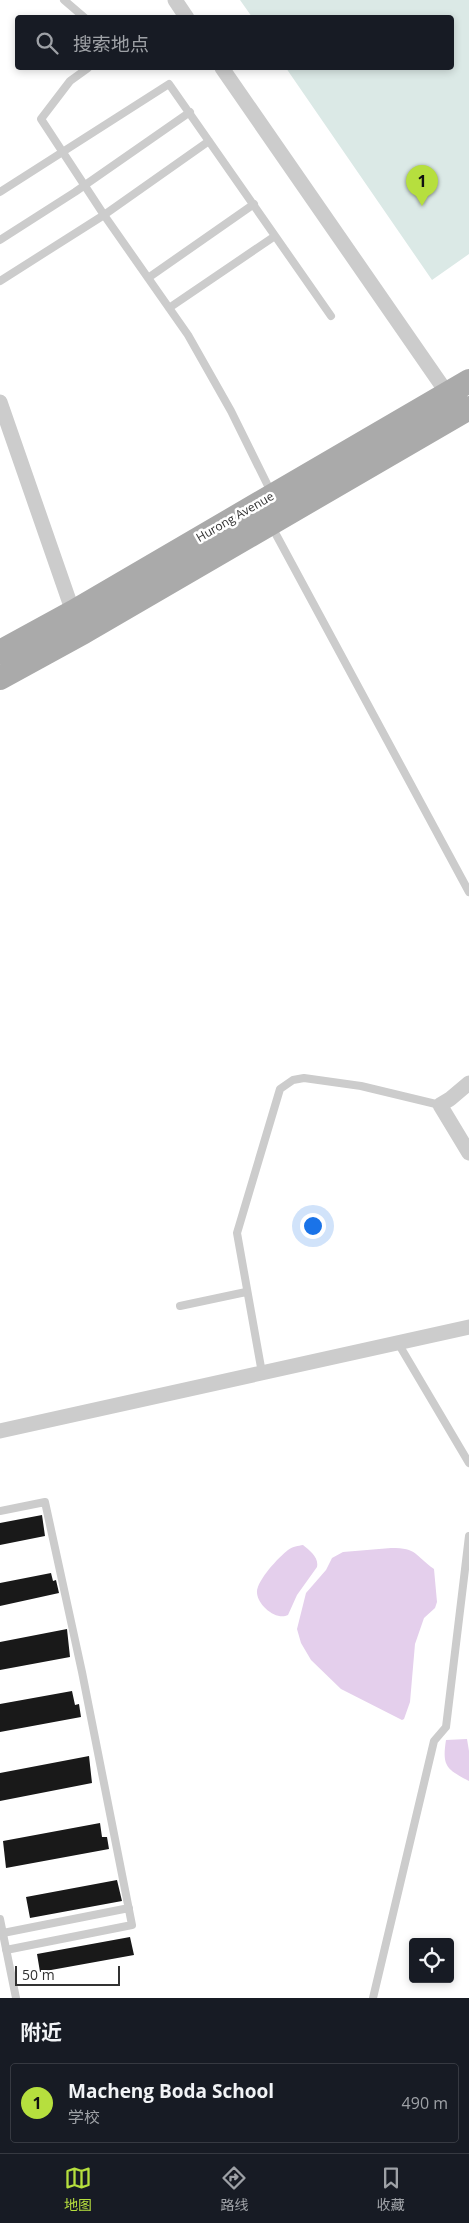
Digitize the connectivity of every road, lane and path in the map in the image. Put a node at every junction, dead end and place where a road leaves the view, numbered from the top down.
1 (64, 0) edge
2 (175, 0) edge
3 (82, 15) edge
4 (185, 15) edge
5 (85, 70) edge
6 (223, 70) edge
7 (190, 112) junction
8 (210, 141) junction
9 (62, 152) junction
10 (84, 186) junction
11 (0, 192) edge
12 (254, 204) junction
13 (104, 215) junction
14 (275, 236) junction
15 (0, 240) edge
16 (148, 278) junction
17 (0, 281) edge
18 (169, 308) junction
19 (331, 316) dead end
20 (469, 381) edge
21 (447, 393) junction
22 (0, 402) edge
23 (469, 408) edge
24 (273, 495) junction
25 (270, 524) junction
26 (73, 612) junction
27 (0, 652) edge
28 (0, 678) edge
29 (469, 892) edge
30 (469, 1083) edge
31 (440, 1105) junction
32 (469, 1153) edge
33 (246, 1292) junction
34 (180, 1306) dead end
35 (469, 1327) edge
36 (398, 1343) junction
37 (262, 1373) junction
38 (0, 1431) edge
39 (469, 1463) edge
40 (0, 1511) edge
41 (469, 1536) edge
42 (129, 1908) junction
43 (0, 1919) edge
44 (3, 1932) junction
45 (6, 1950) junction
46 (16, 1998) edge
47 (373, 1998) edge

1 - 3 lane
2 - 4 street
5 - 9 lane
6 - 21 street
7 - 8 lane
7 - 9 lane
7 - 10 lane
8 - 12 lane
8 - 13 lane
9 - 10 lane
9 - 11 lane
10 - 13 lane
10 - 15 lane
12 - 14 lane
12 - 16 lane
13 - 16 lane
13 - 17 lane
14 - 18 lane
14 - 19 lane
16 - 18 lane
18 - 24 lane
20 - 21 main road, Hurong Avenue
21 - 24 main road, Hurong Avenue
22 - 26 street
23 - 25 main road, Hurong Avenue
24 - 26 main road, Hurong Avenue
25 - 28 main road, Hurong Avenue
25 - 29 lane
26 - 27 main road, Hurong Avenue
30 - 31 street
31 - 32 street
31 - 33 lane
33 - 34 lane
33 - 37 lane
35 - 36 street
36 - 37 street
36 - 39 lane
37 - 38 street
40 - 42 lane
41 - 47 lane
42 - 44 lane
42 - 45 lane
43 - 44 lane
44 - 45 lane
45 - 46 lane

